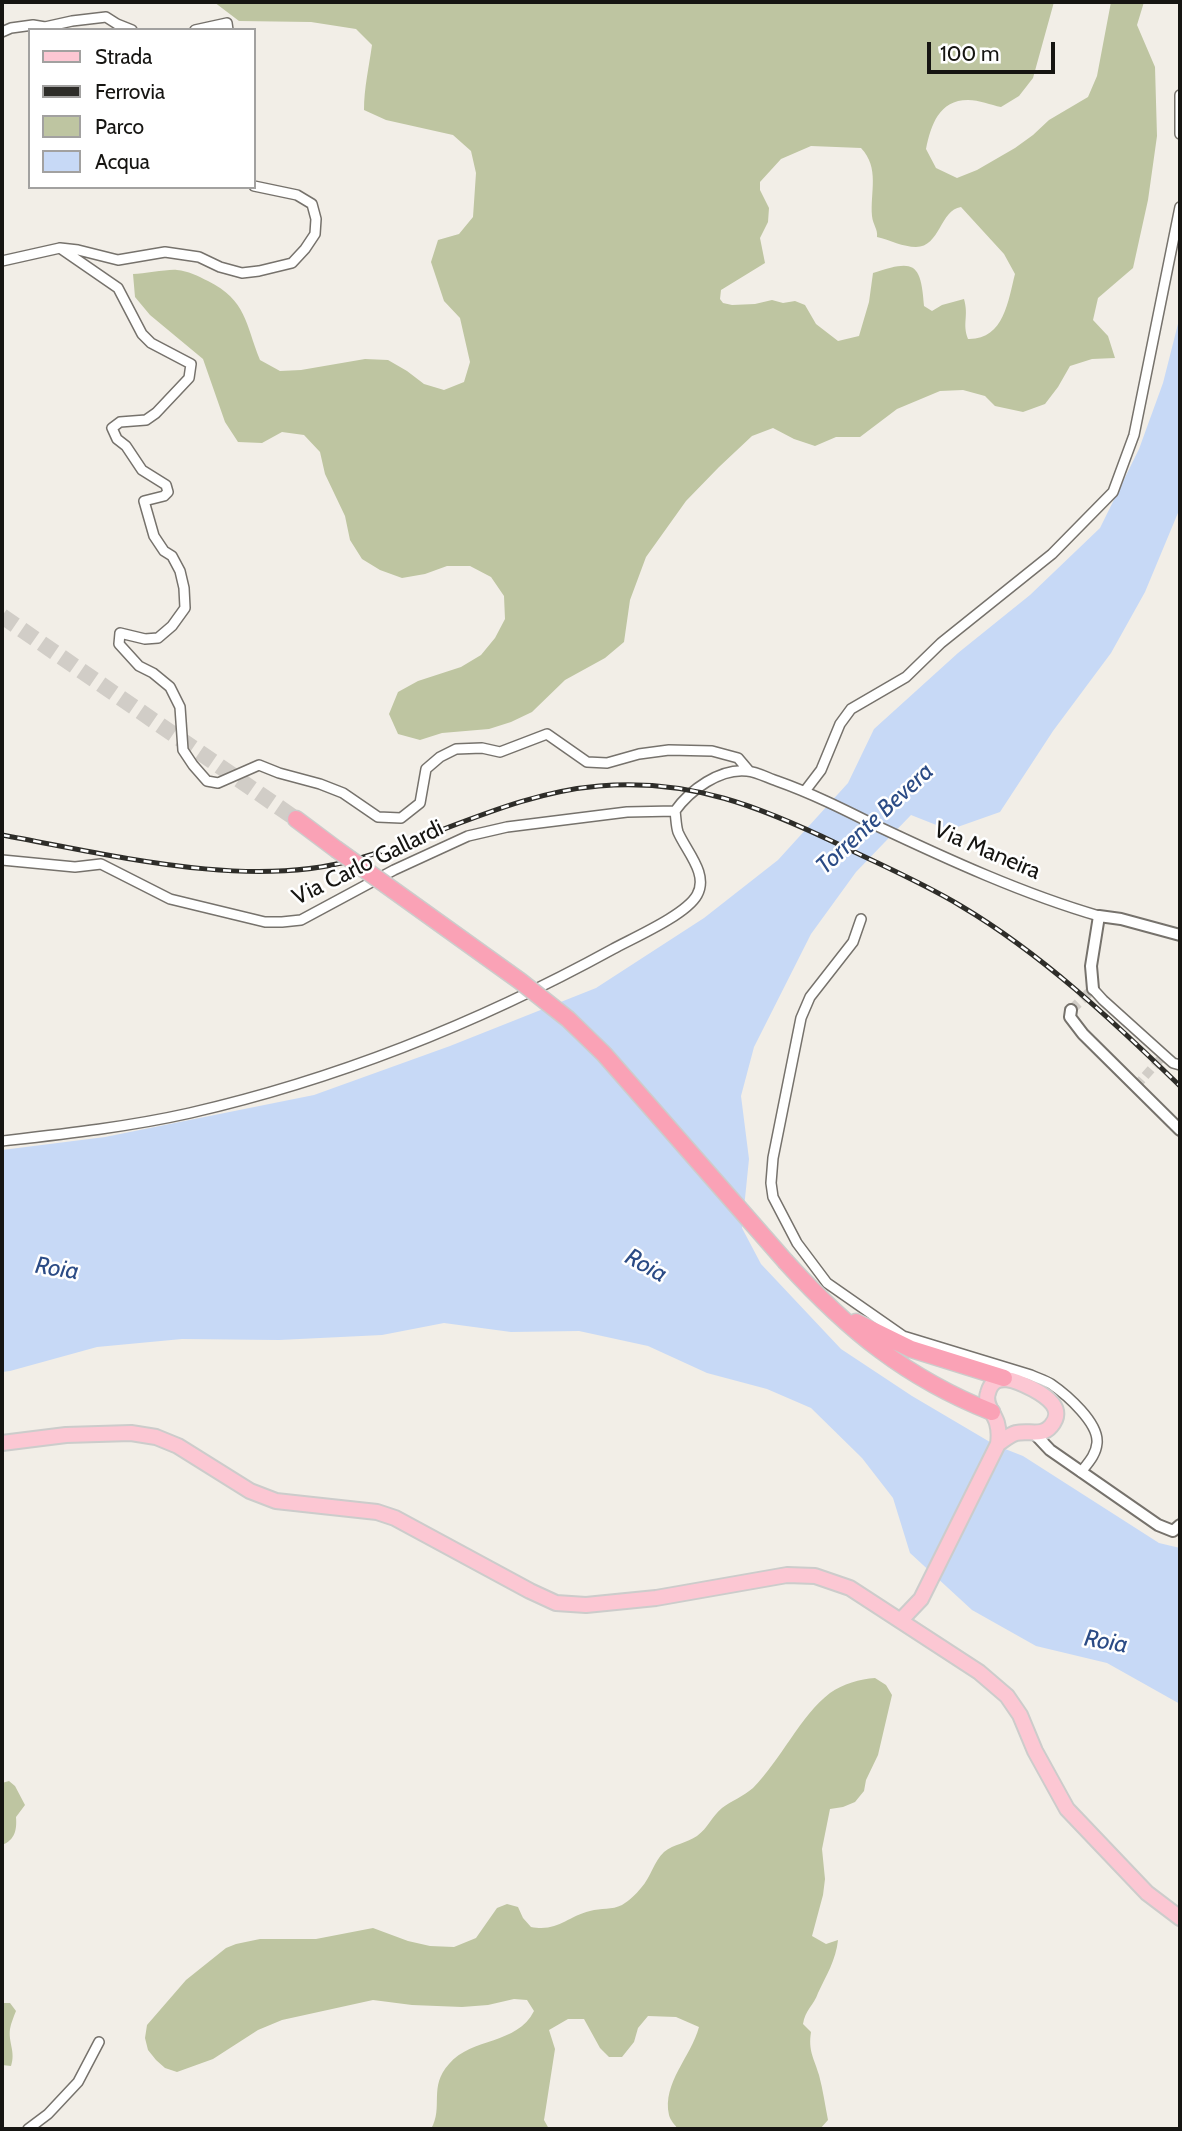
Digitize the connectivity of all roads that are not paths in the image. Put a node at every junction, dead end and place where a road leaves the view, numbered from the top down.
1 (127, 28) edge
2 (204, 28) edge
3 (228, 28) edge
4 (2, 32) edge
5 (1180, 95) edge
6 (1180, 134) edge
7 (256, 186) edge
8 (1180, 207) edge
9 (60, 248) junction
10 (2, 261) edge
11 (749, 771) junction
12 (808, 792) junction
13 (675, 811) junction
14 (296, 818) tunnel mouth
15 (2, 860) edge
16 (1099, 916) junction
17 (861, 919) dead end
18 (1180, 935) edge
19 (1093, 989) joint
20 (1071, 1010) dead end
21 (1180, 1065) edge
22 (1180, 1130) edge
23 (2, 1141) edge
24 (830, 1307) junction
25 (1004, 1378) junction
26 (992, 1412) junction
27 (1054, 1422) junction
28 (1031, 1432) junction
29 (2, 1443) edge
30 (998, 1444) junction
31 (1057, 1455) junction
32 (1081, 1472) junction
33 (1180, 1525) edge
34 (908, 1625) junction
35 (1180, 1918) edge
36 (99, 2042) dead end
37 (28, 2129) edge

1 - 4 street
2 - 3 street
5 - 6 street
7 - 9 street
8 - 12 street
9 - 10 street
9 - 11 street
11 - 12 street, Via Maneira
11 - 13 street, Via Maneira
12 - 16 street, Via Maneira
13 - 15 street, Via Carlo Gallardi
13 - 23 street
14 - 24 highway, bridge
16 - 18 street, Via Maneira
16 - 19 street
17 - 32 street
19 - 21 street
20 - 22 street
24 - 25 highway
24 - 26 highway
25 - 26 main road
25 - 27 main road
26 - 28 main road
26 - 30 main road
27 - 28 main road
27 - 31 street
28 - 30 main road
28 - 31 street
29 - 34 main road
30 - 34 main road
31 - 32 street
32 - 33 street
34 - 35 main road
36 - 37 street

